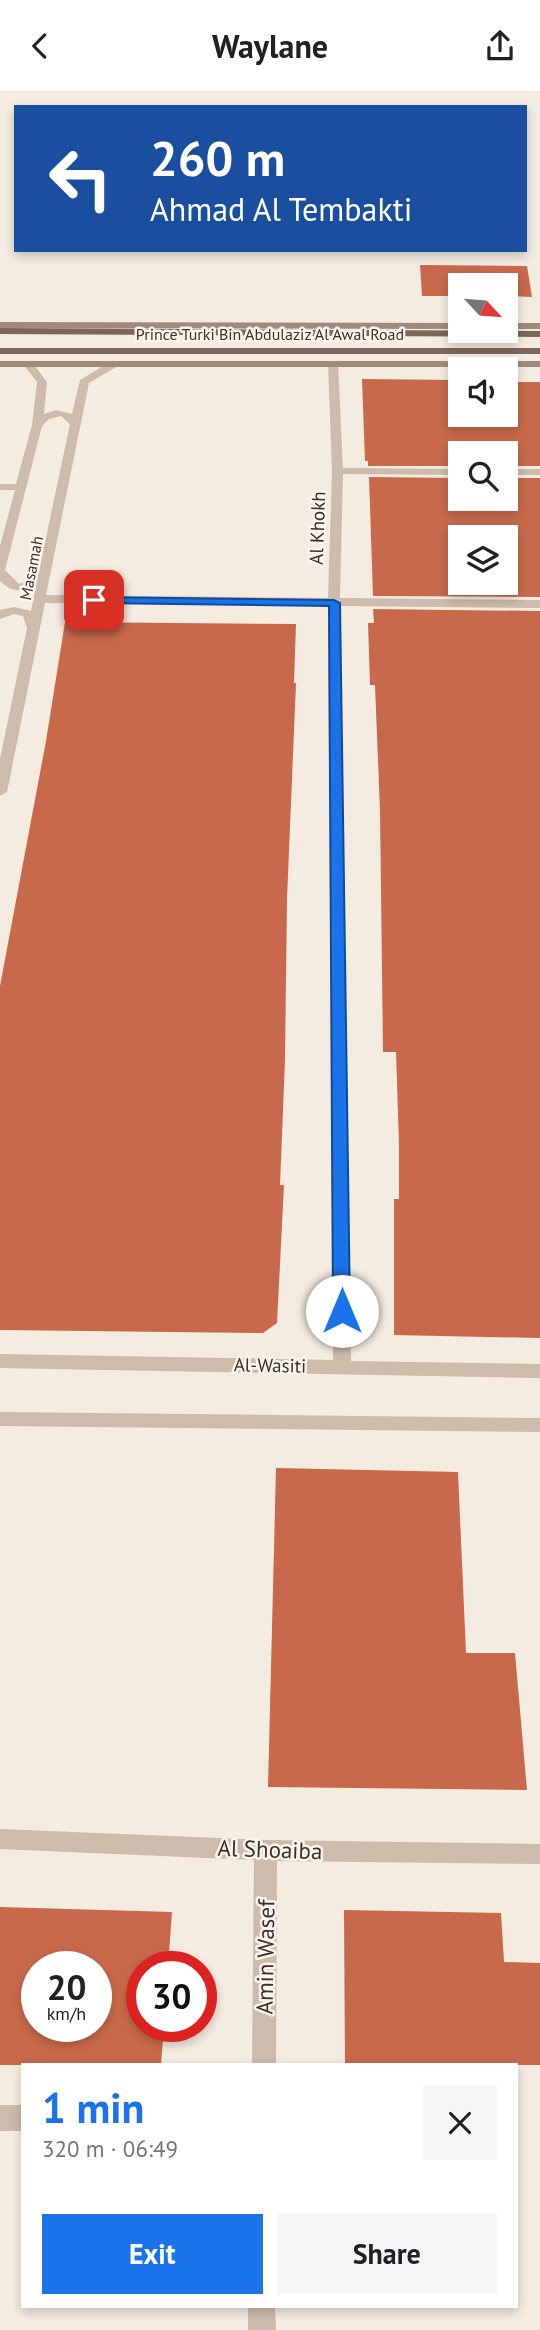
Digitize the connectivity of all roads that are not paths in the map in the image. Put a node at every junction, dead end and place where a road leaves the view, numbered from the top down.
1 (0, 325) edge
2 (448, 326) edge
3 (518, 326) edge
4 (540, 326) edge
5 (0, 331) edge
6 (540, 334) edge
7 (0, 351) edge
8 (540, 351) edge
9 (0, 364) edge
10 (28, 364) junction
11 (333, 364) junction
12 (540, 364) edge
13 (112, 365) junction
14 (75, 423) junction
15 (37, 425) junction
16 (338, 471) junction
17 (448, 472) edge
18 (518, 472) edge
19 (540, 472) edge
20 (0, 487) edge
21 (19, 487) junction
22 (0, 570) edge
23 (46, 571) junction
24 (41, 599) junction
25 (334, 603) junction
26 (540, 604) edge
27 (0, 615) edge
28 (34, 629) junction
29 (0, 792) edge
30 (0, 1361) edge
31 (342, 1366) junction
32 (540, 1371) edge
33 (0, 1419) edge
34 (540, 1425) edge
35 (0, 1839) edge
36 (266, 1850) junction
37 (540, 1854) edge
38 (264, 2063) edge
39 (0, 2118) edge
40 (21, 2118) edge
41 (262, 2308) edge
42 (262, 2330) edge

1 - 2 main road
3 - 4 main road
5 - 6 main road, Prince Turki Bin Abdulaziz Al Awal Road
7 - 8 main road, Prince Turki Bin Abdulaziz Al Awal Road
9 - 10 main road
10 - 13 main road
10 - 15 street, Masamah
11 - 12 main road
11 - 13 main road
11 - 16 street, Al Khokh
13 - 14 street, Masamah
14 - 15 street
14 - 23 street, Masamah
15 - 21 street, Masamah
16 - 17 street
16 - 25 street, Al Khokh
18 - 19 street
20 - 21 street
21 - 22 street, Masamah
22 - 23 street
23 - 24 street, Masamah
24 - 25 street
24 - 28 street, Masamah
25 - 26 street
25 - 31 street, Al Khokh
27 - 28 street
28 - 29 street, Masamah
30 - 31 street, Al-Wasiti
31 - 32 street, Al-Wasiti
33 - 34 street
35 - 36 street, Al Shoaiba
36 - 37 street, Al Shoaiba
36 - 38 street, Amin Wasef
39 - 40 street
41 - 42 street

